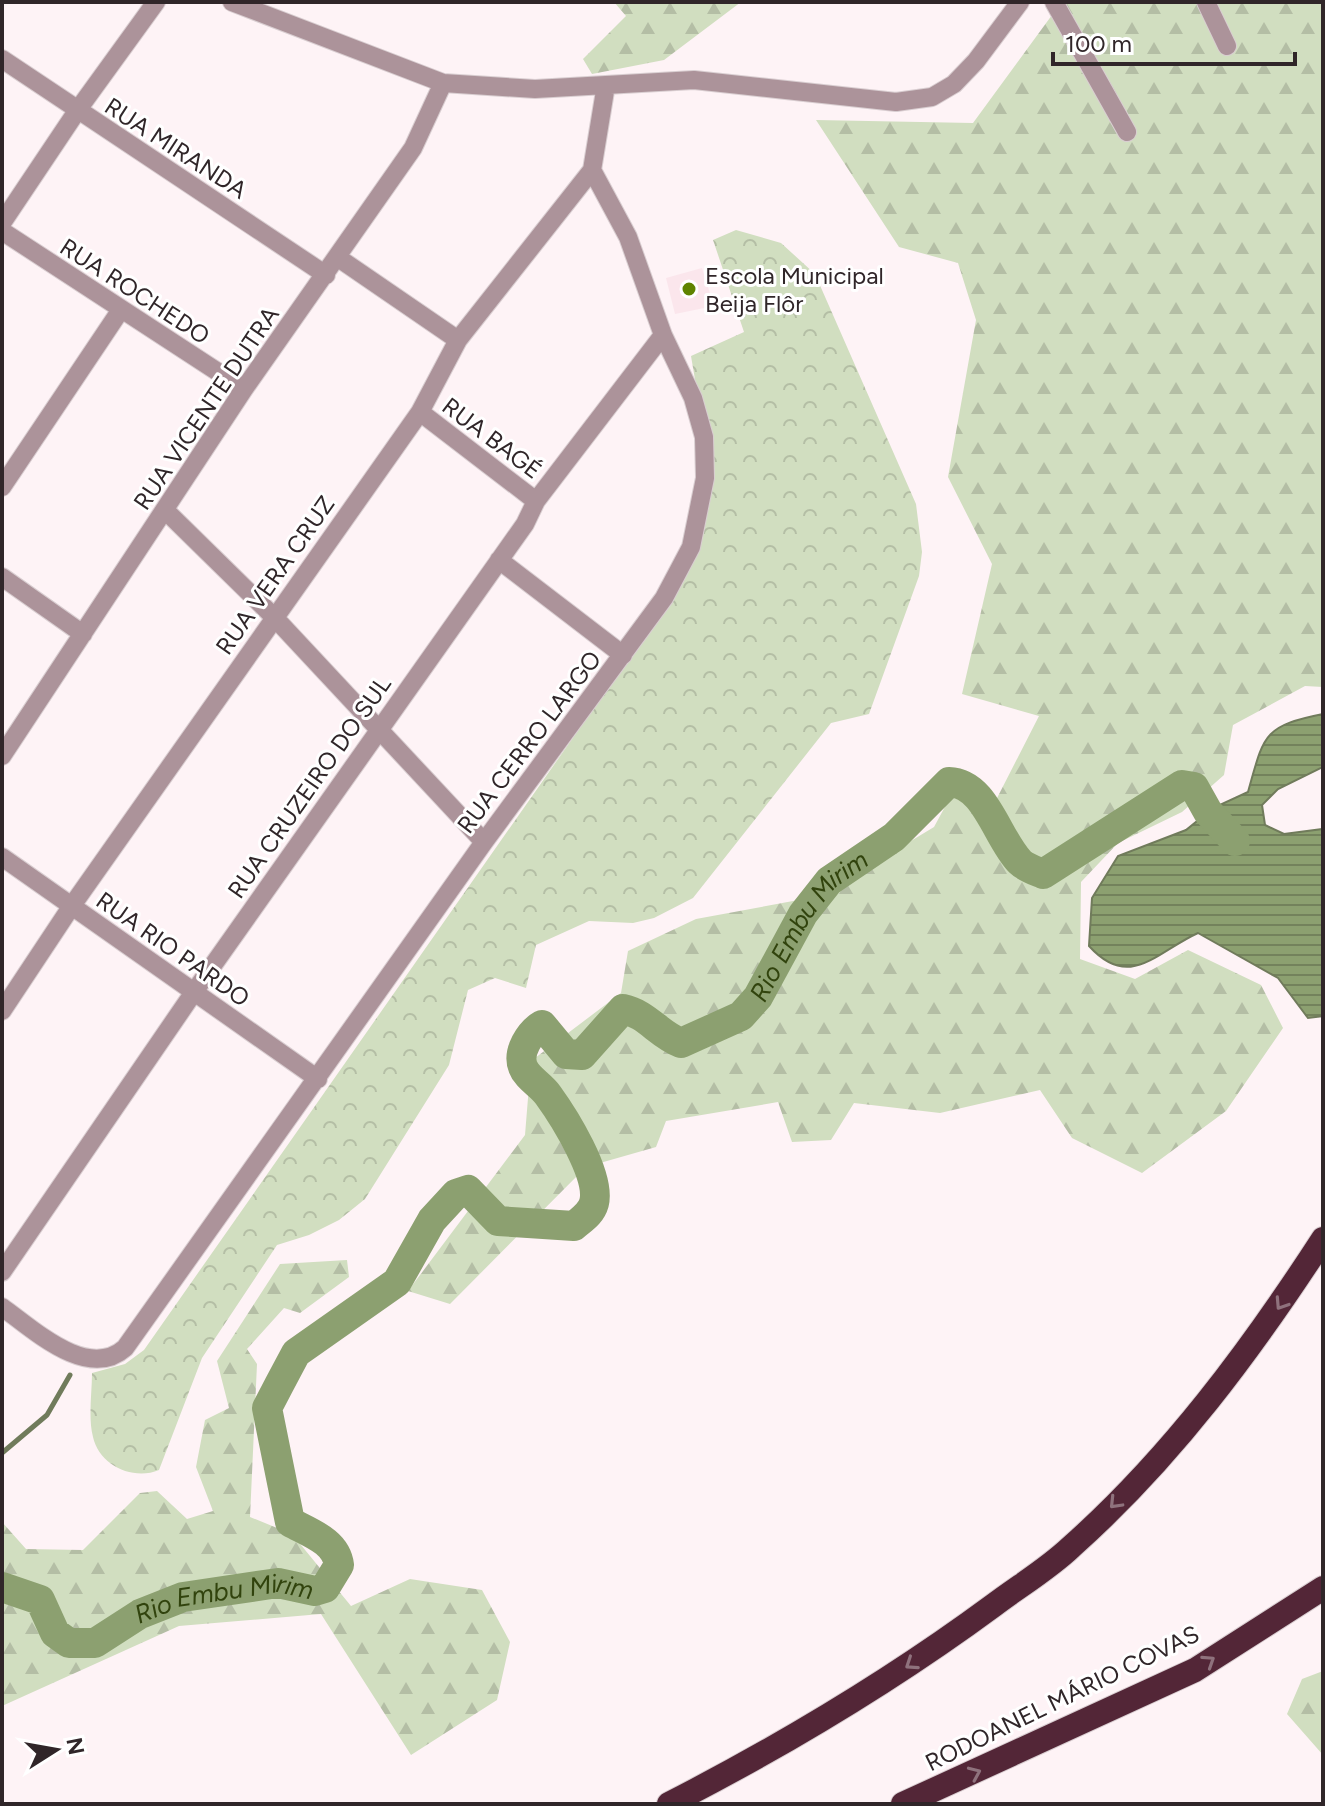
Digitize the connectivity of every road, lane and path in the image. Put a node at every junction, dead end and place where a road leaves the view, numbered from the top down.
1 (156, 2) edge
2 (232, 2) edge
3 (1020, 2) edge
4 (1054, 2) edge
5 (1206, 2) edge
6 (1227, 46) dead end
7 (2, 59) edge
8 (443, 83) junction
9 (606, 85) junction
10 (77, 111) junction
11 (1127, 132) dead end
12 (592, 170) junction
13 (2, 223) edge
14 (2, 231) edge
15 (337, 257) junction
16 (326, 275) junction
17 (120, 311) junction
18 (663, 335) junction
19 (458, 340) junction
20 (244, 389) junction
21 (420, 412) junction
22 (2, 487) edge
23 (536, 501) junction
24 (166, 511) junction
25 (499, 560) junction
26 (2, 577) edge
27 (274, 617) junction
28 (83, 634) junction
29 (623, 655) junction
30 (380, 728) junction
31 (2, 756) edge
32 (484, 842) junction
33 (2, 857) edge
34 (71, 907) junction
35 (194, 992) junction
36 (2, 1011) edge
37 (318, 1079) junction
38 (1323, 1239) edge
39 (2, 1272) edge
40 (2, 1307) edge
41 (1323, 1588) edge
42 (669, 1804) edge
43 (903, 1804) edge

1 - 10 street
2 - 8 street
3 - 9 street
4 - 11 street
5 - 6 street
7 - 10 street, RUA MIRANDA
8 - 9 street
8 - 15 street, RUA VICENTE DUTRA
9 - 12 street
10 - 13 street
10 - 16 street, RUA MIRANDA
12 - 18 street, RUA CERRO LARGO
12 - 19 street, RUA VERA CRUZ
14 - 17 street, RUA ROCHEDO
15 - 16 street, RUA VICENTE DUTRA
15 - 19 street
16 - 20 street, RUA VICENTE DUTRA
17 - 20 street, RUA ROCHEDO
17 - 22 street
18 - 23 street, RUA CRUZEIRO DO SUL
18 - 29 street, RUA CERRO LARGO
19 - 21 street, RUA VERA CRUZ
20 - 24 street, RUA VICENTE DUTRA
21 - 23 street, RUA BAGÉ
21 - 27 street, RUA VERA CRUZ
23 - 25 street, RUA CRUZEIRO DO SUL
24 - 27 street
24 - 28 street, RUA VICENTE DUTRA
25 - 29 street
25 - 30 street, RUA CRUZEIRO DO SUL
26 - 28 street
27 - 30 street
27 - 34 street, RUA VERA CRUZ
28 - 31 street, RUA VICENTE DUTRA
29 - 32 street, RUA CERRO LARGO
30 - 32 street
30 - 35 street, RUA CRUZEIRO DO SUL
32 - 37 street, RUA CERRO LARGO
33 - 34 street, RUA RIO PARDO
34 - 35 street, RUA RIO PARDO
34 - 36 street, RUA VERA CRUZ
35 - 37 street, RUA RIO PARDO
35 - 39 street, RUA CRUZEIRO DO SUL
37 - 40 street, RUA CERRO LARGO
38 -> 42 highway
43 -> 41 highway, RODOANEL MÁRIO COVAS

